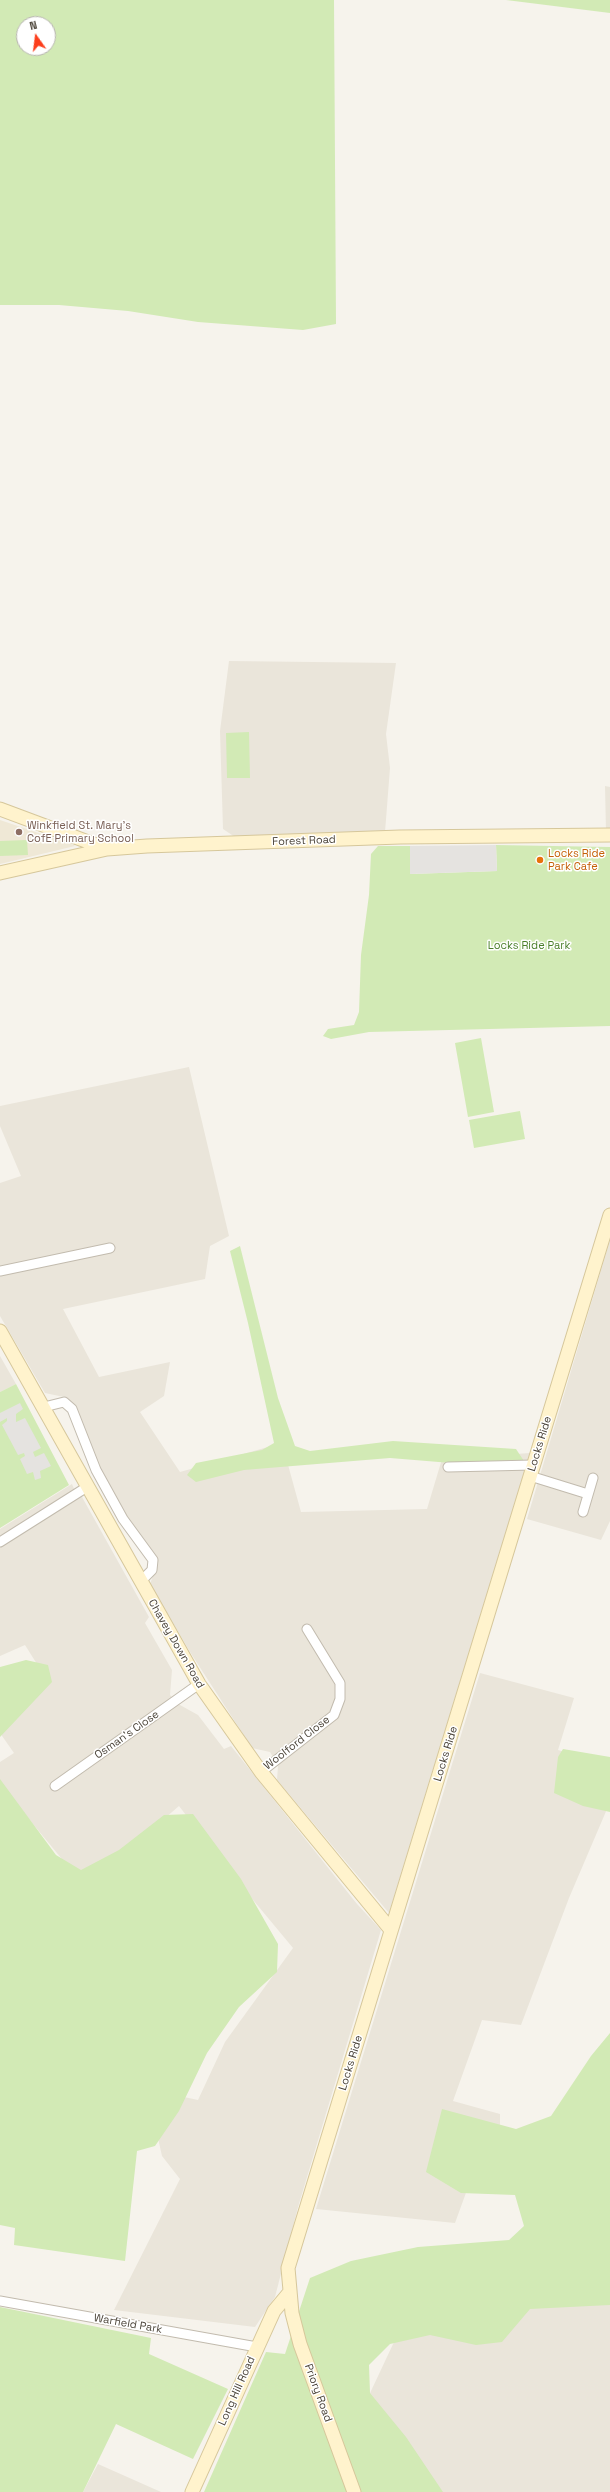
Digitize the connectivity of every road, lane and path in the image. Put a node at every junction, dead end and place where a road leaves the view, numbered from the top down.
1 (0, 809) edge
2 (610, 836) edge
3 (107, 849) junction
4 (0, 873) edge
5 (610, 1215) edge
6 (110, 1248) dead end
7 (0, 1271) edge
8 (0, 1331) edge
9 (44, 1407) junction
10 (448, 1467) dead end
11 (532, 1471) junction
12 (594, 1478) dead end
13 (87, 1487) junction
14 (588, 1494) junction
15 (583, 1512) dead end
16 (0, 1542) edge
17 (140, 1582) junction
18 (307, 1629) dead end
19 (199, 1684) junction
20 (261, 1772) junction
21 (55, 1786) dead end
22 (391, 1930) junction
23 (289, 2293) junction
24 (0, 2301) edge
25 (257, 2347) junction
26 (192, 2492) edge
27 (354, 2492) edge

1 - 3 main road
2 - 3 main road, Forest Road
3 - 4 main road, Forest Road
5 - 11 main road, Locks Ride
6 - 7 street
8 - 9 main road, Chavey Down Road
9 - 13 main road, Chavey Down Road
9 - 17 street
10 - 11 street
11 - 14 street
11 - 22 main road, Locks Ride
12 - 14 street
13 - 16 street
13 - 17 main road, Chavey Down Road
14 - 15 street
17 - 19 main road, Chavey Down Road
18 - 20 street, Woolford Close
19 - 20 main road, Chavey Down Road
19 - 21 street, Osman's Close
20 - 22 main road, Chavey Down Road
22 - 23 main road, Locks Ride
23 - 25 main road, Long Hill Road
23 - 27 main road, Priory Road
24 - 25 street, Warfield Park
25 - 26 main road, Long Hill Road

